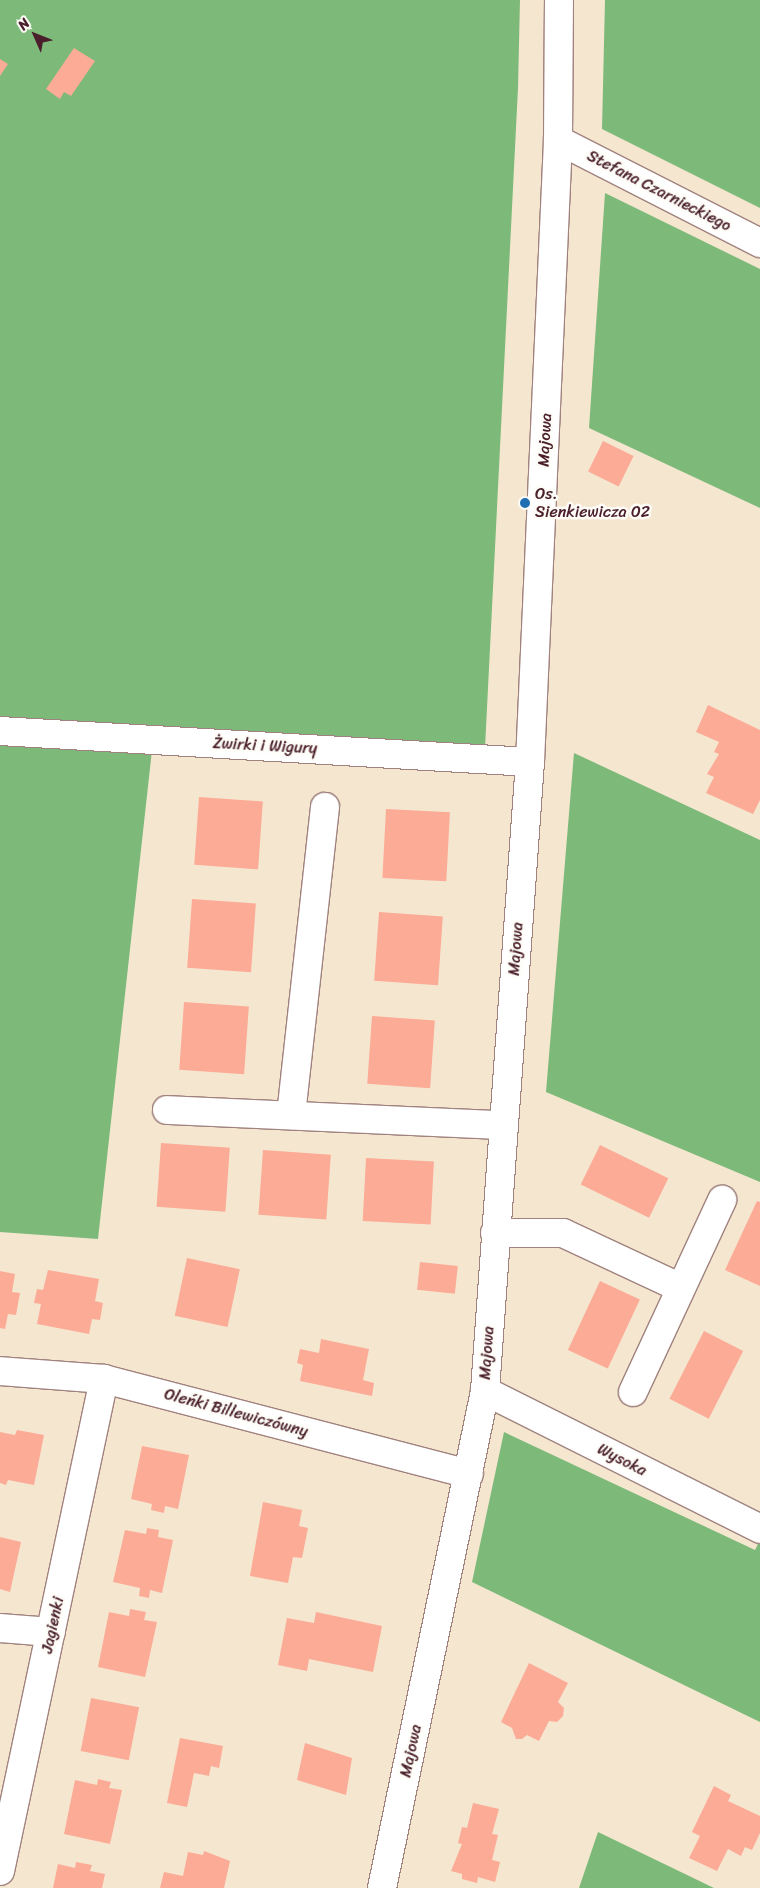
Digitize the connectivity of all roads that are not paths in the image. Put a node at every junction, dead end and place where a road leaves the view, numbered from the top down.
1 (559, 0) edge
2 (558, 140) junction
3 (760, 243) edge
4 (0, 731) edge
5 (530, 762) junction
6 (325, 807) dead end
7 (167, 1110) dead end
8 (291, 1115) junction
9 (503, 1125) junction
10 (722, 1200) dead end
11 (496, 1233) junction
12 (681, 1288) junction
13 (0, 1371) edge
14 (104, 1379) junction
15 (485, 1391) junction
16 (633, 1392) dead end
17 (469, 1474) junction
18 (760, 1529) edge
19 (0, 1628) edge
20 (51, 1632) junction
21 (0, 1871) edge
22 (382, 1888) edge

1 - 2 street, Majowa
2 - 3 street, Stefana Czarnieckiego
2 - 5 street, Majowa
4 - 5 street, Żwirki i Wigury
5 - 9 street, Majowa
6 - 8 street
7 - 8 street
8 - 9 street
9 - 11 street, Majowa
10 - 12 street
11 - 12 street
11 - 15 street, Majowa
12 - 16 street
13 - 14 street, Oleńki Billewiczówny
14 - 17 street, Oleńki Billewiczówny
14 - 20 street, Jagienki
15 - 17 street, Majowa
15 - 18 street, Wysoka
17 - 22 street, Majowa
19 - 20 street
20 - 21 street, Jagienki

